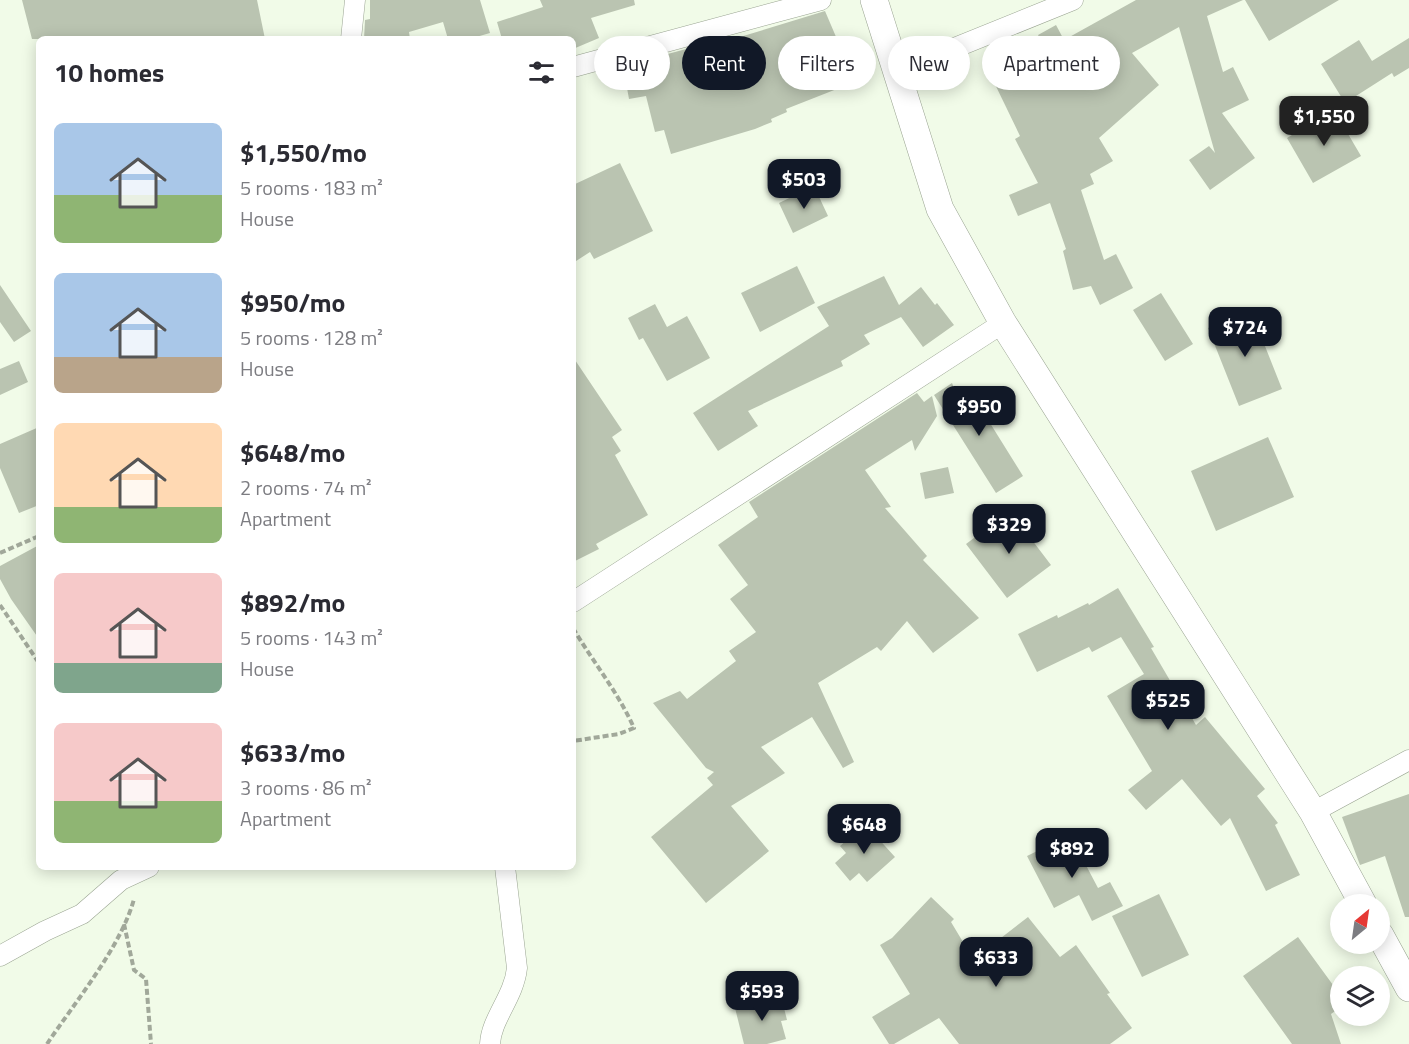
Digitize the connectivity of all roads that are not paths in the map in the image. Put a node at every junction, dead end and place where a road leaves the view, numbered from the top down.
1 (355, 0) edge
2 (821, 0) edge
3 (874, 0) edge
4 (1073, 0) edge
5 (351, 36) edge
6 (970, 42) edge
7 (888, 48) edge
8 (576, 66) edge
9 (901, 90) edge
10 (1003, 323) junction
11 (576, 600) edge
12 (1409, 760) edge
13 (1313, 812) junction
14 (143, 870) edge
15 (505, 870) edge
16 (1358, 894) edge
17 (1390, 953) edge
18 (0, 956) edge
19 (1409, 988) edge
20 (490, 1044) edge

1 - 5 street
2 - 8 street
3 - 7 main road
4 - 6 street
9 - 10 main road
10 - 11 street
10 - 13 main road
12 - 13 street
13 - 16 main road
14 - 18 street
15 - 20 street
17 - 19 main road

